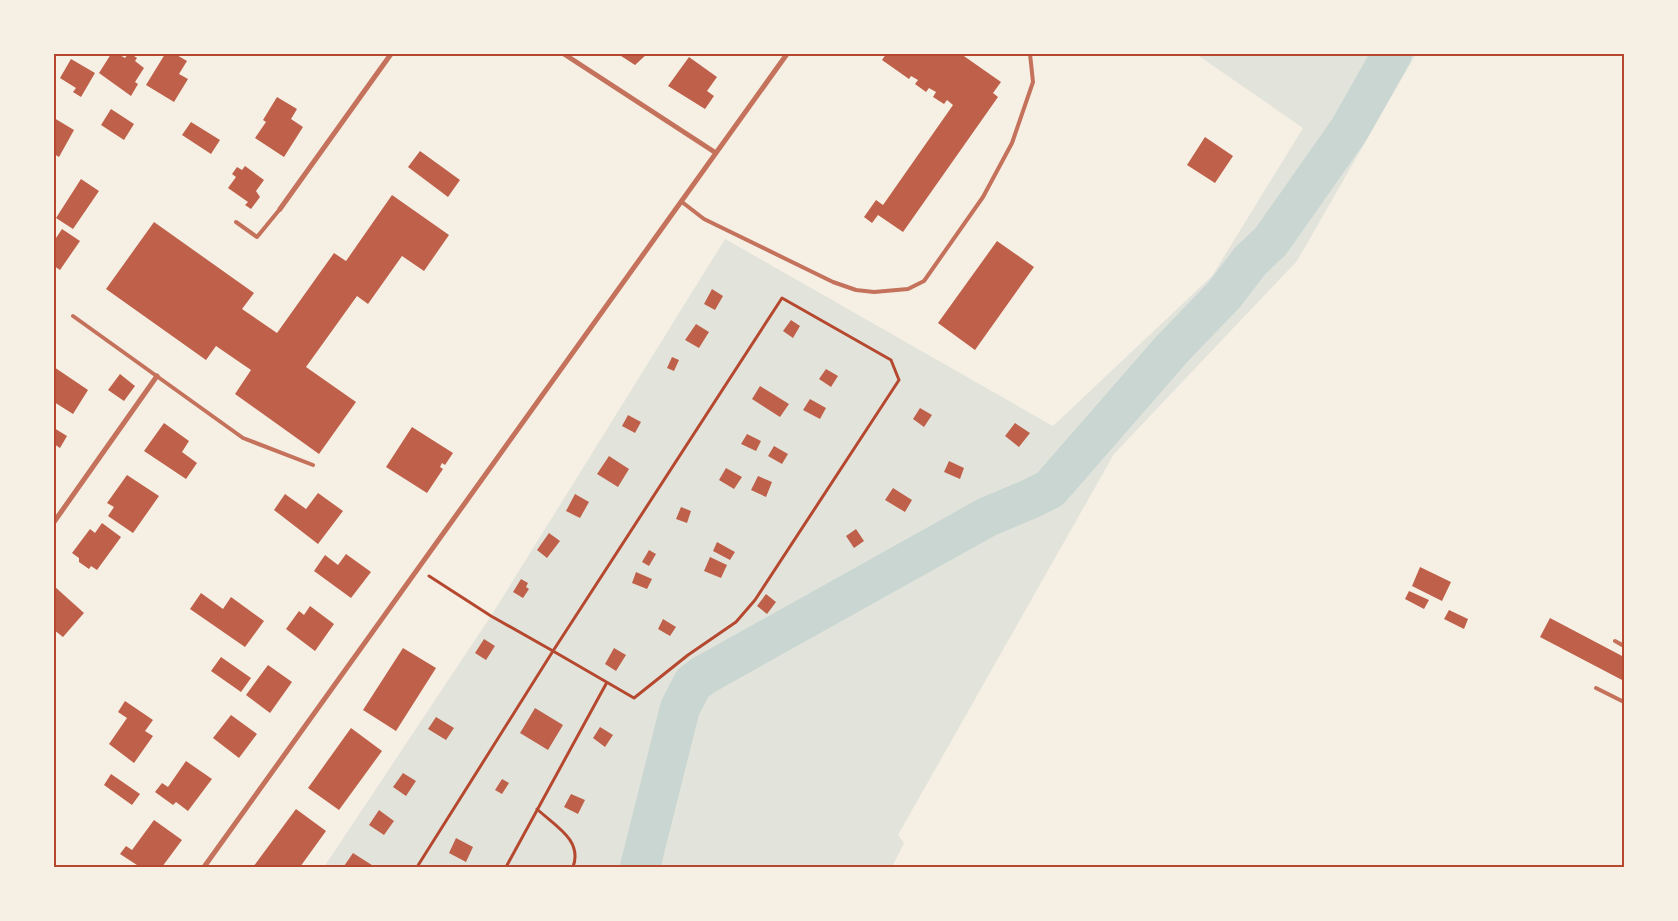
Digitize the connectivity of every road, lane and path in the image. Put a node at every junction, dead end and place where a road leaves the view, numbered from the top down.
1 (391, 54) edge
2 (564, 54) edge
3 (787, 54) edge
4 (1030, 54) edge
5 (716, 154) junction
6 (682, 202) junction
7 (280, 209) joint
8 (236, 222) dead end
9 (73, 316) dead end
10 (157, 376) junction
11 (313, 465) dead end
12 (54, 522) edge
13 (416, 569) junction
14 (1615, 641) dead end
15 (1624, 646) edge
16 (553, 651) junction
17 (606, 684) junction
18 (1596, 688) dead end
19 (1624, 702) edge
20 (536, 809) junction
21 (204, 867) edge
22 (417, 867) edge
23 (506, 867) edge
24 (574, 867) edge

1 - 7 street
2 - 5 street
3 - 5 street
4 - 6 lane
5 - 6 street
6 - 13 street
7 - 8 lane
9 - 10 lane
10 - 11 lane
10 - 12 street
13 - 16 path
13 - 21 street
14 - 15 lane
16 - 17 path
16 - 17 path
16 - 22 path
17 - 20 path
18 - 19 lane
20 - 23 path
20 - 24 path

